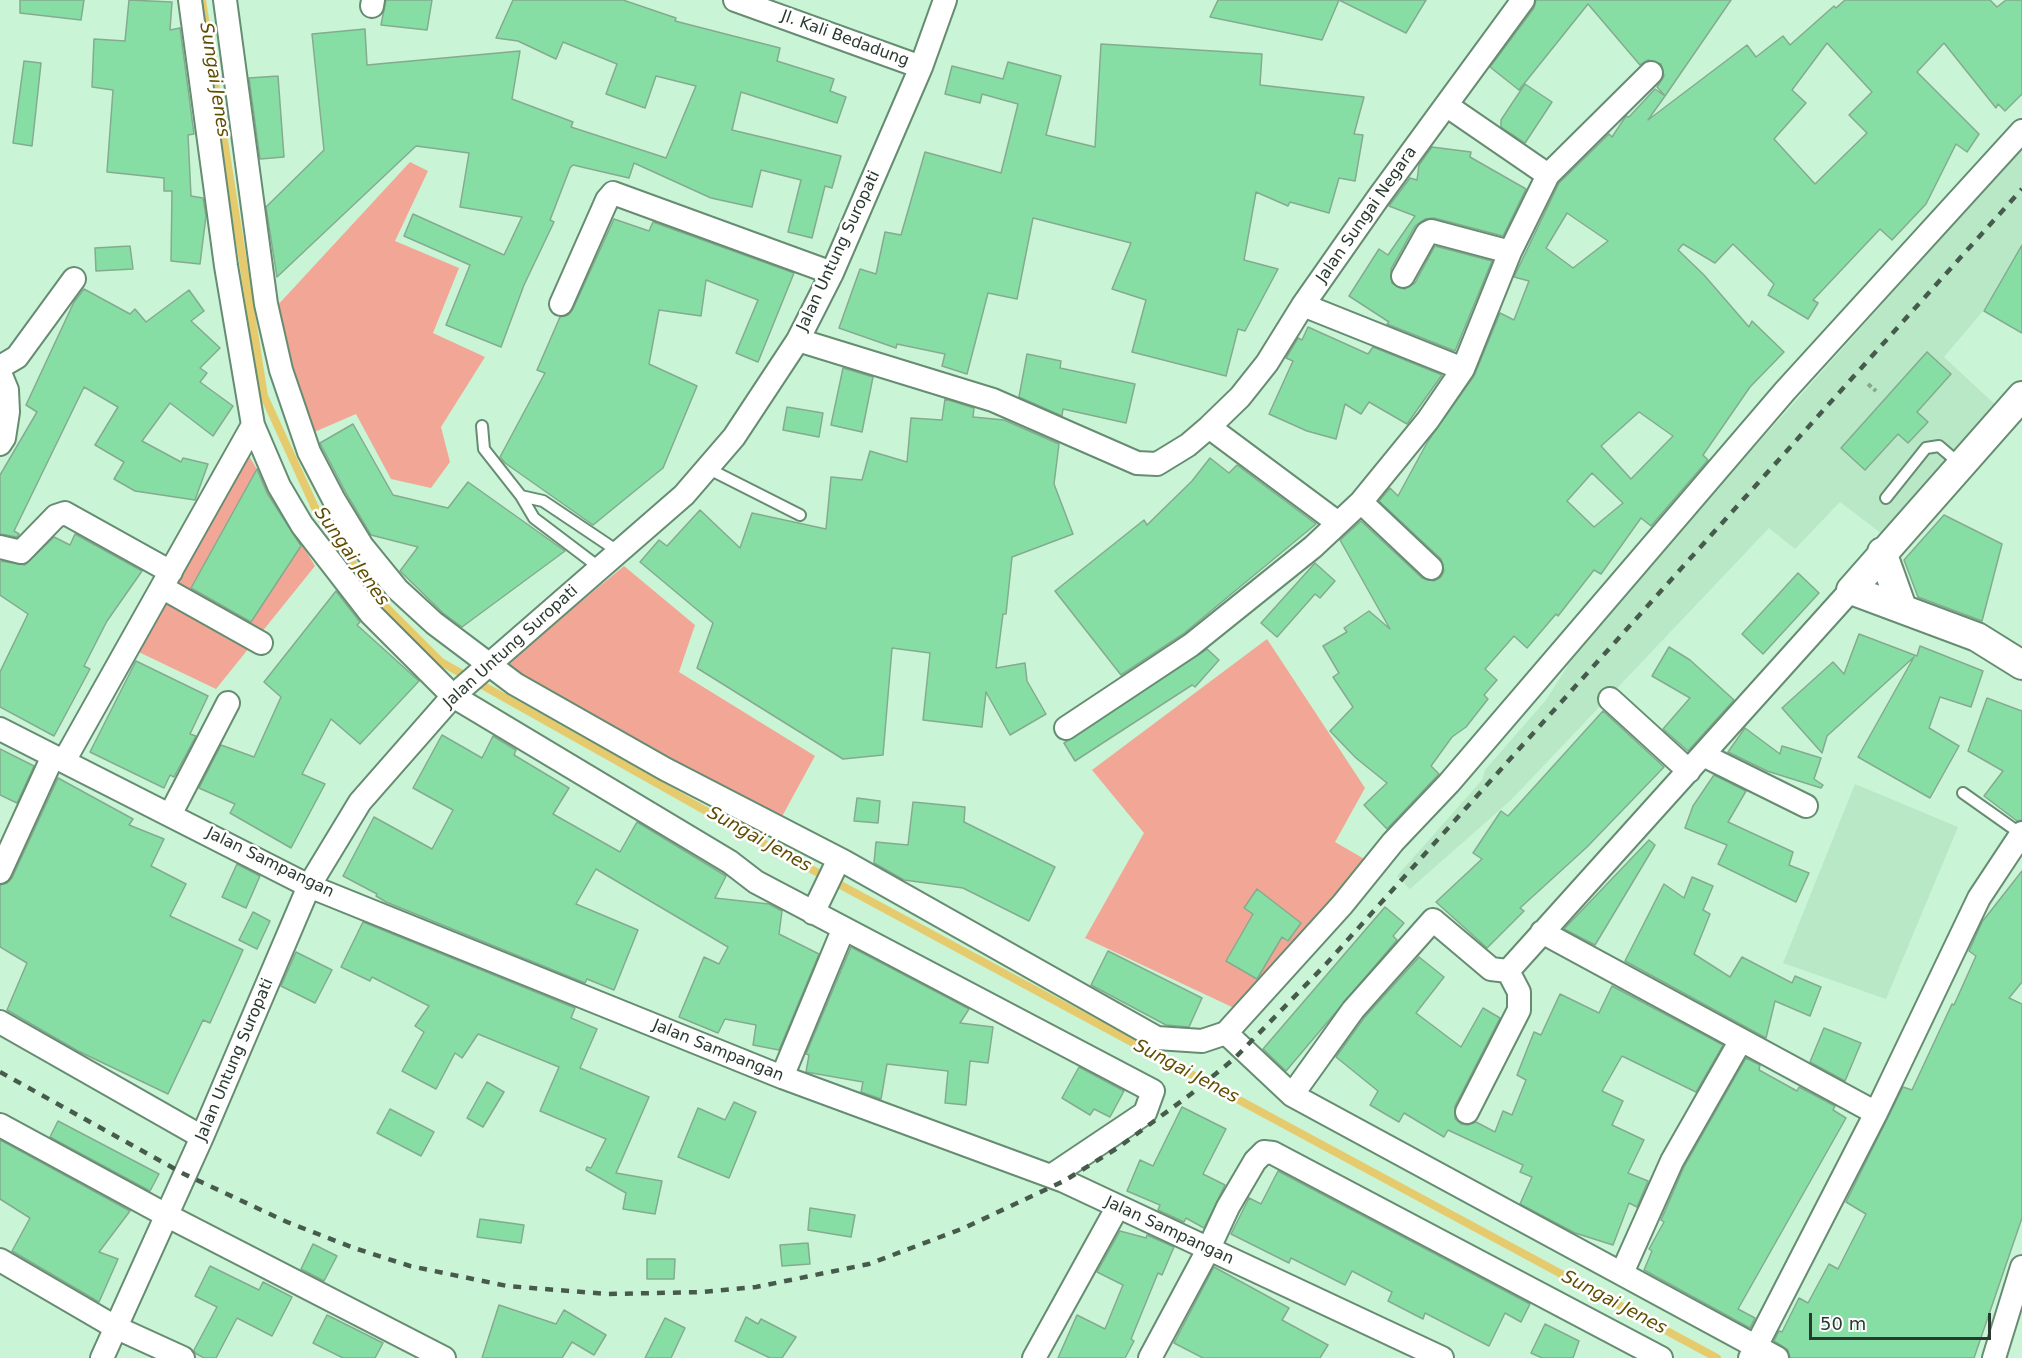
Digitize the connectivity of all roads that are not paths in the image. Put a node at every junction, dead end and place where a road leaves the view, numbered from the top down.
1 (190, 0) edge
2 (225, 0) edge
3 (735, 0) edge
4 (945, 0) edge
5 (1523, 0) edge
6 (921, 67) junction
7 (1651, 73) dead end
8 (1446, 105) junction
9 (2022, 130) edge
10 (243, 148) junction
11 (212, 153) junction
12 (1548, 174) junction
13 (1510, 252) junction
14 (832, 273) junction
15 (1402, 276) dead end
16 (74, 279) dead end
17 (561, 304) dead end
18 (1303, 305) junction
19 (798, 340) junction
20 (0, 367) edge
21 (1463, 369) junction
22 (0, 373) edge
23 (2022, 396) edge
24 (254, 425) junction
25 (482, 426) dead end
26 (1209, 427) junction
27 (0, 444) edge
28 (1961, 466) junction
29 (709, 469) junction
30 (521, 496) junction
31 (1886, 498) dead end
32 (1361, 502) junction
33 (800, 515) dead end
34 (1338, 524) junction
35 (0, 547) edge
36 (619, 552) junction
37 (1882, 552) junction
38 (600, 568) junction
39 (1431, 568) dead end
40 (167, 580) junction
41 (1851, 590) junction
42 (1902, 608) junction
43 (261, 643) dead end
44 (2022, 665) edge
45 (485, 667) junction
46 (455, 694) junction
47 (1610, 699) dead end
48 (228, 703) dead end
49 (1066, 728) dead end
50 (0, 729) edge
51 (58, 759) junction
52 (1696, 763) junction
53 (1963, 793) dead end
54 (1806, 806) dead end
55 (171, 813) junction
56 (2021, 833) edge
57 (837, 864) junction
58 (0, 872) edge
59 (309, 885) junction
60 (813, 913) junction
61 (843, 930) junction
62 (1542, 932) junction
63 (1508, 971) junction
64 (0, 1022) edge
65 (1226, 1034) junction
66 (1741, 1040) junction
67 (782, 1077) junction
68 (1292, 1095) junction
69 (1467, 1112) dead end
70 (1876, 1113) junction
71 (0, 1125) edge
72 (202, 1137) junction
73 (1051, 1176) junction
74 (1117, 1208) junction
75 (166, 1215) junction
76 (1209, 1250) junction
77 (0, 1260) edge
78 (2022, 1267) edge
79 (1622, 1272) junction
80 (116, 1327) junction
81 (1754, 1352) edge
82 (1419, 1353) edge
83 (102, 1358) edge
84 (183, 1358) edge
85 (444, 1358) edge
86 (1034, 1358) edge
87 (1150, 1358) edge
88 (1443, 1358) edge
89 (1661, 1358) edge
90 (1777, 1358) edge
91 (1994, 1358) edge

1 - 11 street
2 - 10 street
3 - 6 street, Jl. Kali Bedadung
4 - 6 street, Jalan Untung Suropati
5 - 8 street, Jalan Sungai Negara
6 - 14 street, Jalan Untung Suropati
7 - 12 street
8 - 12 street
8 - 18 street, Jalan Sungai Negara
9 - 65 street
10 - 11 street
10 - 45 street
11 - 24 street
12 - 13 street
13 - 15 street
13 - 21 street
14 - 17 street
14 - 19 street, Jalan Untung Suropati
16 - 20 street
18 - 21 street
18 - 26 street, Jalan Sungai Negara
19 - 26 street, Jalan Sungai Negara
19 - 29 street, Jalan Untung Suropati
21 - 32 street
22 - 27 street
23 - 28 street
24 - 40 street
24 - 46 street
25 - 30 lane
26 - 34 street
28 - 31 lane
28 - 37 street
29 - 33 lane
29 - 36 street, Jalan Untung Suropati
30 - 36 lane
30 - 38 lane
32 - 34 street
32 - 39 street
34 - 49 street
35 - 40 street
36 - 38 street, Jalan Untung Suropati
37 - 41 street
37 - 42 street
38 - 45 street, Jalan Untung Suropati
40 - 43 street
40 - 51 street
41 - 42 street
41 - 52 street
42 - 44 street
45 - 46 street, Jalan Untung Suropati
45 - 57 street
46 - 59 street, Jalan Untung Suropati
46 - 60 street
47 - 52 street
48 - 55 street
50 - 51 street, Jalan Sampangan
51 - 55 street, Jalan Sampangan
51 - 58 street
52 - 54 street
52 - 62 street
53 - 56 lane
55 - 59 street, Jalan Sampangan
56 - 70 street
57 - 60 street
57 - 65 street
59 - 67 street, Jalan Sampangan
59 - 72 street, Jalan Untung Suropati
60 - 61 street
61 - 67 street
61 - 73 street
62 - 63 street
62 - 66 street
63 - 68 street
63 - 69 street
64 - 72 street
65 - 68 street
66 - 70 street
66 - 79 street
67 - 73 street, Jalan Sampangan
68 - 79 street
70 - 81 street
71 - 75 street
72 - 75 street, Jalan Untung Suropati
73 - 74 street, Jalan Sampangan
74 - 76 street, Jalan Sampangan
74 - 86 street
75 - 80 street, Jalan Untung Suropati
75 - 85 street
76 - 82 street, Jalan Sampangan
76 - 87 street
76 - 89 street
77 - 80 street
78 - 91 street
79 - 81 street
80 - 83 street, Jalan Untung Suropati
80 - 84 street
81 - 90 street
82 - 88 street, Jalan Sampangan

